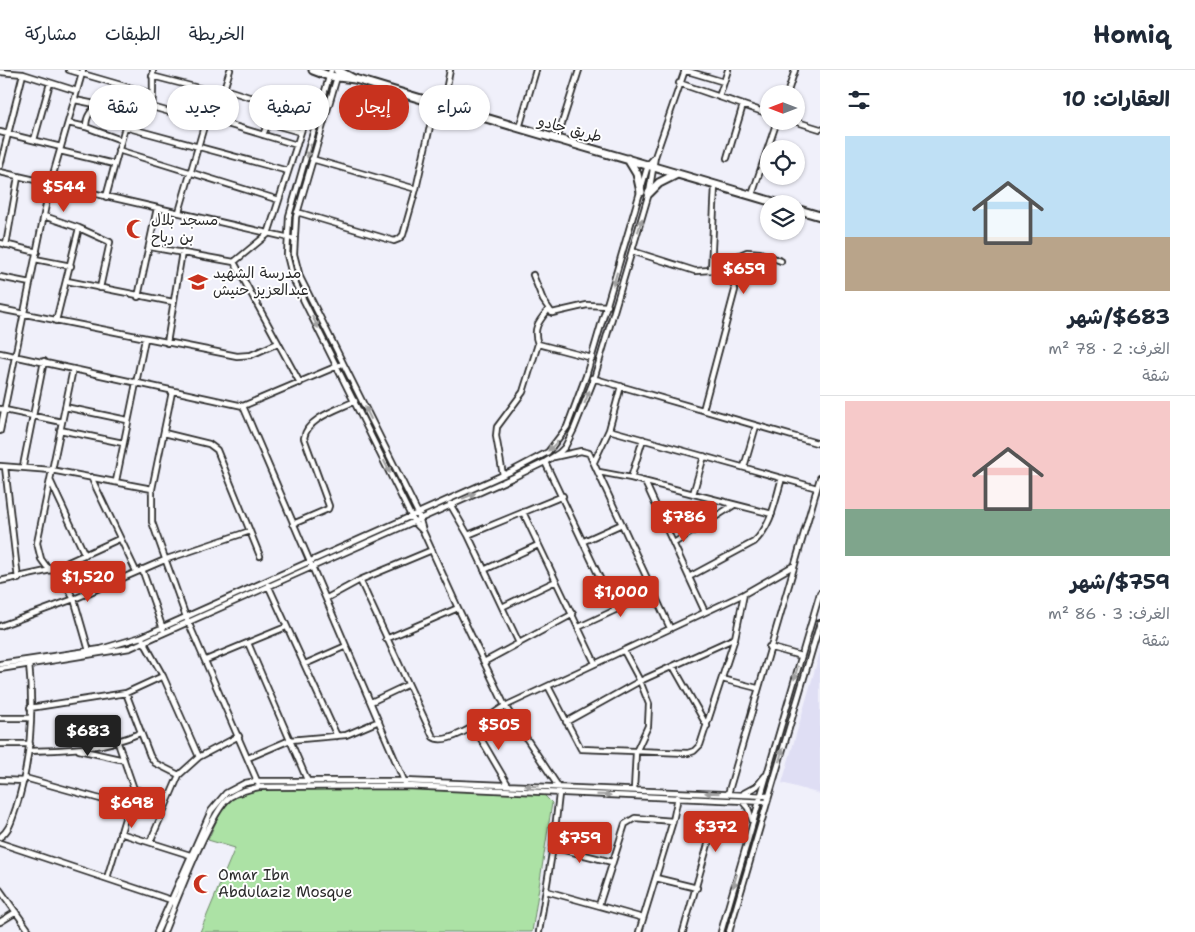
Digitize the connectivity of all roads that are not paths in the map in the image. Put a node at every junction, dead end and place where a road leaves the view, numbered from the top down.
1 (69, 70) edge
2 (230, 70) edge
3 (313, 70) edge
4 (450, 70) edge
5 (536, 70) edge
6 (579, 70) edge
7 (685, 70) edge
8 (728, 70) edge
9 (794, 70) edge
10 (0, 72) edge
11 (17, 72) edge
12 (83, 72) edge
13 (338, 72) edge
14 (153, 73) edge
15 (330, 73) edge
16 (23, 74) junction
17 (724, 82) junction
18 (50, 83) junction
19 (679, 83) junction
20 (124, 85) edge
21 (192, 85) edge
22 (225, 85) edge
23 (447, 85) edge
24 (790, 85) edge
25 (77, 91) junction
26 (719, 97) junction
27 (419, 99) edge
28 (75, 100) junction
29 (89, 102) edge
30 (743, 105) junction
31 (760, 111) edge
32 (89, 114) edge
33 (490, 121) edge
34 (68, 123) junction
35 (805, 124) edge
36 (86, 127) junction
37 (239, 129) edge
38 (820, 129) edge
39 (124, 130) edge
40 (136, 130) edge
41 (204, 130) edge
42 (314, 130) edge
43 (429, 130) edge
44 (518, 130) junction
45 (774, 130) edge
46 (0, 132) edge
47 (300, 132) joint
48 (8, 134) junction
49 (263, 135) junction
50 (34, 140) junction
51 (121, 140) junction
52 (556, 141) junction
53 (296, 145) junction
54 (199, 148) junction
55 (60, 149) junction
56 (118, 150) junction
57 (728, 158) dead end
58 (312, 159) junction
59 (627, 159) junction
60 (114, 164) junction
61 (0, 166) edge
62 (652, 166) junction
63 (288, 171) junction
64 (0, 172) edge
65 (191, 173) junction
66 (677, 174) junction
67 (18, 177) junction
68 (50, 185) junction
69 (715, 185) junction
70 (416, 189) junction
71 (641, 192) junction
72 (649, 193) junction
73 (752, 196) junction
74 (106, 197) junction
75 (760, 198) edge
76 (278, 200) junction
77 (157, 208) junction
78 (179, 212) junction
79 (298, 212) junction
80 (805, 212) edge
81 (44, 216) junction
82 (820, 216) edge
83 (79, 228) junction
84 (268, 234) junction
85 (287, 238) junction
86 (294, 239) junction
87 (0, 243) edge
88 (6, 245) junction
89 (150, 247) junction
90 (632, 251) junction
91 (37, 252) junction
92 (182, 252) junction
93 (35, 259) junction
94 (712, 260) junction
95 (781, 261) dead end
96 (234, 262) junction
97 (71, 266) junction
98 (711, 270) junction
99 (533, 275) dead end
100 (0, 277) edge
101 (67, 281) junction
102 (30, 283) junction
103 (100, 288) junction
104 (138, 297) junction
105 (173, 302) junction
106 (608, 306) junction
107 (614, 308) junction
108 (0, 310) edge
109 (548, 310) junction
110 (24, 314) junction
111 (56, 321) junction
112 (145, 339) junction
113 (167, 343) junction
114 (278, 343) junction
115 (538, 344) junction
116 (0, 353) edge
117 (16, 355) junction
118 (592, 358) junction
119 (44, 361) junction
120 (344, 363) junction
121 (337, 366) junction
122 (72, 369) junction
123 (586, 376) junction
124 (594, 379) junction
125 (300, 382) junction
126 (136, 384) junction
127 (620, 386) junction
128 (172, 392) junction
129 (355, 401) junction
130 (242, 406) junction
131 (66, 407) junction
132 (2, 409) edge
133 (703, 410) junction
134 (34, 417) junction
135 (127, 420) junction
136 (62, 422) junction
137 (756, 426) junction
138 (60, 430) junction
139 (609, 430) junction
140 (0, 431) edge
141 (164, 433) junction
142 (643, 440) junction
143 (124, 443) junction
144 (820, 444) edge
145 (704, 456) junction
146 (552, 458) junction
147 (545, 462) junction
148 (594, 462) junction
149 (23, 466) junction
150 (3, 467) edge
151 (744, 467) junction
152 (52, 470) junction
153 (599, 472) junction
154 (503, 475) junction
155 (91, 477) junction
156 (631, 478) junction
157 (782, 478) junction
158 (820, 478) edge
159 (50, 480) junction
160 (116, 481) junction
161 (645, 482) junction
162 (817, 488) junction
163 (152, 489) junction
164 (693, 494) junction
165 (563, 496) junction
166 (450, 504) junction
167 (734, 505) junction
168 (523, 512) junction
169 (418, 513) junction
170 (772, 514) junction
171 (411, 516) junction
172 (420, 519) junction
173 (414, 522) junction
174 (293, 524) junction
175 (622, 524) junction
176 (250, 531) junction
177 (423, 531) junction
178 (468, 535) junction
179 (120, 539) junction
180 (584, 541) junction
181 (674, 544) junction
182 (538, 545) junction
183 (432, 550) junction
184 (85, 555) junction
185 (260, 556) dead end
186 (167, 559) junction
187 (309, 562) junction
188 (794, 566) junction
189 (311, 568) junction
190 (52, 570) junction
191 (139, 570) junction
192 (484, 570) junction
193 (689, 577) junction
194 (18, 579) junction
195 (360, 580) junction
196 (556, 581) junction
197 (0, 582) edge
198 (267, 584) junction
199 (654, 592) junction
200 (820, 593) edge
201 (744, 594) junction
202 (74, 598) junction
203 (327, 598) junction
204 (502, 607) junction
205 (458, 608) junction
206 (616, 610) junction
207 (705, 612) junction
208 (573, 614) junction
209 (187, 619) junction
210 (820, 623) edge
211 (0, 626) edge
212 (286, 627) junction
213 (579, 627) junction
214 (670, 628) junction
215 (163, 630) junction
216 (819, 633) edge
217 (734, 638) junction
218 (142, 639) junction
219 (386, 639) junction
220 (519, 643) junction
221 (248, 644) junction
222 (346, 646) junction
223 (769, 647) junction
224 (89, 651) junction
225 (624, 651) junction
226 (801, 656) junction
227 (28, 660) junction
228 (206, 660) junction
229 (484, 662) junction
230 (594, 663) junction
231 (0, 664) edge
232 (305, 664) junction
233 (29, 666) junction
234 (673, 666) junction
235 (0, 670) edge
236 (164, 676) junction
237 (722, 678) junction
238 (640, 681) junction
239 (407, 685) junction
240 (548, 686) junction
241 (757, 688) junction
242 (126, 693) junction
243 (371, 702) junction
244 (505, 706) junction
245 (30, 708) junction
246 (0, 718) edge
247 (30, 718) junction
248 (379, 721) junction
249 (566, 722) junction
250 (474, 726) junction
251 (707, 726) junction
252 (140, 733) junction
253 (239, 736) junction
254 (337, 736) junction
255 (290, 740) junction
256 (118, 743) junction
257 (0, 744) edge
258 (30, 744) junction
259 (76, 750) junction
260 (29, 751) junction
261 (636, 752) junction
262 (199, 757) junction
263 (248, 758) junction
264 (124, 760) junction
265 (767, 773) junction
266 (179, 775) junction
267 (25, 779) junction
268 (0, 780) edge
269 (257, 781) junction
270 (309, 784) junction
271 (405, 784) junction
272 (508, 785) junction
273 (558, 786) junction
274 (259, 787) junction
275 (134, 789) junction
276 (634, 790) junction
277 (679, 792) junction
278 (559, 794) junction
279 (728, 794) junction
280 (741, 794) junction
281 (761, 795) junction
282 (769, 796) junction
283 (168, 798) junction
284 (678, 798) junction
285 (741, 800) junction
286 (759, 801) junction
287 (767, 802) junction
288 (129, 807) junction
289 (673, 821) junction
290 (752, 821) junction
291 (120, 833) junction
292 (0, 837) edge
293 (748, 838) junction
294 (150, 842) junction
295 (2, 844) edge
296 (553, 848) junction
297 (194, 856) junction
298 (612, 862) junction
299 (107, 878) junction
300 (656, 878) junction
301 (696, 888) junction
302 (0, 890) edge
303 (546, 891) junction
304 (174, 901) junction
305 (599, 905) junction
306 (16, 912) junction
307 (644, 918) junction
308 (0, 922) edge
309 (30, 932) edge
310 (157, 932) edge
311 (164, 932) edge
312 (539, 932) edge
313 (639, 932) edge
314 (683, 932) edge
315 (721, 932) edge
316 (730, 932) edge

1 - 12 street
2 - 22 street
3 - 15 highway, طريق جادو
4 - 23 street
5 - 44 street
6 - 52 street
7 - 17 street
7 - 19 street
8 - 17 street
9 - 24 street
10 - 11 street
11 - 16 street
12 - 20 street
12 - 25 street
13 - 15 highway, طريق جادو
13 - 27 highway, طريق جادو
13 - 58 street
14 - 21 street
16 - 18 street
16 - 48 street
17 - 26 street
18 - 25 street
18 - 50 street
19 - 26 street
19 - 62 street
25 - 28 street
26 - 30 street
28 - 29 street
28 - 34 street
30 - 31 street
30 - 57 street
32 - 36 street
33 - 44 highway, طريق جادو
34 - 36 street
34 - 55 street
35 - 38 street
36 - 51 street
37 - 49 street
39 - 51 street
40 - 54 street
41 - 54 street
42 -> 85 street
43 - 70 street
44 - 52 highway, طريق جادو
45 - 73 street
46 - 48 street
47 - 49 street
47 - 53 street
48 - 50 street
48 - 61 street
49 - 53 street
50 - 55 street
51 - 56 street
52 - 59 highway, طريق جادو
53 - 63 street
54 - 63 street
54 - 65 street
55 - 60 street
55 - 68 street
56 - 60 street
56 - 65 street
58 - 70 street
58 - 79 street
59 - 62 highway, طريق جادو
59 - 71 highway
60 - 74 street
62 - 66 highway, طريق جادو
62 - 71 street
62 - 72 street
63 - 76 street
64 - 67 street
65 - 76 street
65 - 78 street
66 - 69 highway, طريق جادو
66 - 72 highway
67 - 68 street
67 - 88 street
68 - 74 street
68 - 81 street
69 - 73 highway, طريق جادو
69 - 94 street
70 - 79 street
71 -> 106 street
90 -> 72 street
73 - 75 highway, طريق جادو
74 - 77 street
76 - 84 street
77 - 78 street
77 - 89 street
78 - 84 street
79 - 86 street
80 - 82 highway
81 - 83 street
81 - 91 street
83 - 97 street
83 - 103 street
84 - 85 street
84 - 96 street
85 - 86 street
85 -> 121 street
86 - 120 street
87 - 88 street
88 - 91 street
89 - 92 street
89 - 104 street
90 - 98 street
90 - 107 street
91 - 93 street
92 - 96 street
92 - 105 street
93 - 97 street
93 - 102 street
94 - 95 street
94 - 98 street
96 - 114 street
97 - 101 street
98 - 133 street
99 - 109 street
100 - 102 street
101 - 103 street
101 - 111 street
102 - 110 street
103 - 104 street
104 - 105 street
105 - 113 street
106 - 107 street
106 - 109 street
106 - 118 street
107 - 124 street
108 - 110 street
109 - 115 street
110 - 111 street
110 - 117 street
111 - 112 street
112 - 113 street
112 - 126 street
113 - 114 street
114 - 125 street
115 - 118 street
115 - 154 street
116 - 117 street
117 - 119 street
117 - 132 street
118 - 123 street
119 - 122 street
119 - 134 street
120 - 121 street
169 -> 120 street
121 - 125 street
121 - 129 street
122 - 126 street
122 - 131 street
123 - 124 street
123 -> 154 street
124 - 127 street
146 -> 124 street
125 - 130 street
126 - 128 street
126 - 135 street
127 - 133 street
127 - 139 street
128 - 130 street
128 - 141 street
129 -> 171 street
129 - 174 street
130 - 174 street
131 - 135 street
131 - 136 street
132 - 134 street
132 - 140 street
133 - 137 street
134 - 136 street
134 - 149 street
135 - 143 street
136 - 138 street
137 - 144 street
137 - 151 street
138 - 143 street
138 - 152 street
139 - 142 street
139 - 148 street
141 - 163 street
141 - 176 street
142 - 145 street
142 - 156 street
143 - 160 street
145 - 151 street
145 - 164 street
146 - 147 street
146 - 148 street
147 - 165 street
166 -> 147 street
148 - 153 street
149 - 150 street
149 - 152 street
150 - 194 street
151 - 157 street
152 - 155 street
152 - 159 street
153 - 156 street
153 - 175 street
154 - 169 street
155 - 160 street
155 - 179 street
156 - 161 street
157 - 162 street
157 - 170 street
158 - 162 street
159 - 184 street
159 - 190 street
160 - 163 street
161 - 164 street
161 - 181 street
162 - 188 street
163 - 186 street
164 - 167 street
165 - 168 street
165 - 180 street
166 - 172 street
166 - 178 street
167 - 170 street
167 - 181 street
168 - 178 street
168 - 182 street
169 - 171 street
169 - 172 street
170 - 193 street
171 - 173 street
171 - 187 street
172 - 173 street
172 - 177 street
173 - 177 street
173 - 189 street
174 - 187 street
175 - 180 street
175 - 199 street
176 - 185 street
176 - 186 street
177 - 183 street
178 - 192 street
179 - 184 street
179 - 191 street
180 - 206 street
181 - 193 street
182 - 192 street
182 - 196 street
183 - 195 street
183 - 205 street
184 - 190 street
186 - 191 street
186 - 209 street
187 - 189 street
187 - 198 street
188 - 201 street
188 - 223 street
189 - 198 street
189 - 203 street
190 - 194 street
190 - 202 street
191 - 202 street
191 - 215 street
192 - 204 street
193 - 207 street
194 - 197 street
195 - 203 street
195 - 219 street
196 - 204 street
196 - 208 street
198 - 209 street
198 - 212 street
199 - 206 street
199 - 214 street
200 - 226 street
201 - 207 street
201 - 217 street
202 - 211 street
202 - 224 street
203 - 222 street
204 - 220 street
205 - 219 street
205 - 229 street
206 - 213 street
207 - 214 street
208 - 213 street
208 - 220 street
209 - 215 street
209 - 228 street
210 - 216 street
212 - 221 street
212 - 232 street
213 - 230 street
214 - 225 street
215 - 218 street
282 -> 216 street
217 - 234 street
217 - 237 street
218 - 224 street
218 - 233 street
218 - 236 street
219 - 239 street
220 - 229 street
221 - 228 street
221 - 255 street
222 - 232 street
222 - 243 street
223 - 226 street
223 - 241 street
224 - 227 street
225 - 230 street
225 - 238 street
226 -> 265 street
227 - 231 street
227 - 233 street
228 - 253 street
229 - 244 street
230 - 240 street
232 - 254 street
233 - 235 street
233 - 245 street
234 - 238 street
234 - 251 street
236 - 242 street
236 - 262 street
237 - 241 street
237 - 251 street
238 - 249 street
238 - 261 street
239 - 243 street
239 - 250 street
240 - 244 street
240 - 249 street
241 - 279 street
242 - 245 street
242 - 252 street
243 - 248 street
244 - 250 street
244 - 273 street
245 - 247 street
246 - 247 street
247 - 258 street
248 - 254 street
248 - 271 street
249 - 261 street
250 - 272 street
251 - 261 street
252 - 256 street
252 - 266 street
253 - 262 street
253 - 263 street
254 - 255 street
255 - 263 street
255 - 270 street
256 - 259 street
256 - 264 street
257 - 258 street
258 - 260 street
259 - 260 street
259 - 264 street
260 - 267 street
261 - 276 street
262 - 266 street
263 - 269 street
264 - 275 street
265 - 280 street
265 - 281 street
266 - 283 street
267 - 268 street
267 - 288 street
267 - 292 street
269 - 270 street
269 - 274 street
269 - 297 street
270 - 271 street
270 - 274 street
271 - 272 street
271 - 278 street
273 -> 272 street
273 - 276 street
273 - 278 street
274 - 297 street
275 - 283 street
275 - 288 street
276 - 277 street
279 -> 277 street
277 - 284 street
278 -> 284 street
278 - 296 street
279 - 280 street
280 - 281 street
281 - 282 street
281 - 286 street
282 - 287 street
283 - 294 street
284 - 285 street
284 - 289 street
285 - 286 street
285 - 290 street
286 - 287 street
286 - 290 street
287 - 316 street
288 - 291 street
289 - 298 street
289 - 300 street
290 - 293 street
291 - 294 street
291 - 299 street
293 - 301 street
293 -> 315 street
294 - 297 street
295 - 299 street
296 - 298 street
296 - 303 street
297 - 304 street
298 - 305 street
299 - 304 street
300 - 301 street
300 - 307 street
301 - 314 street
302 - 306 street
303 - 305 street
303 - 312 street
304 - 310 street
304 - 311 street
305 - 307 street
306 - 308 street
306 - 309 street
307 - 313 street

